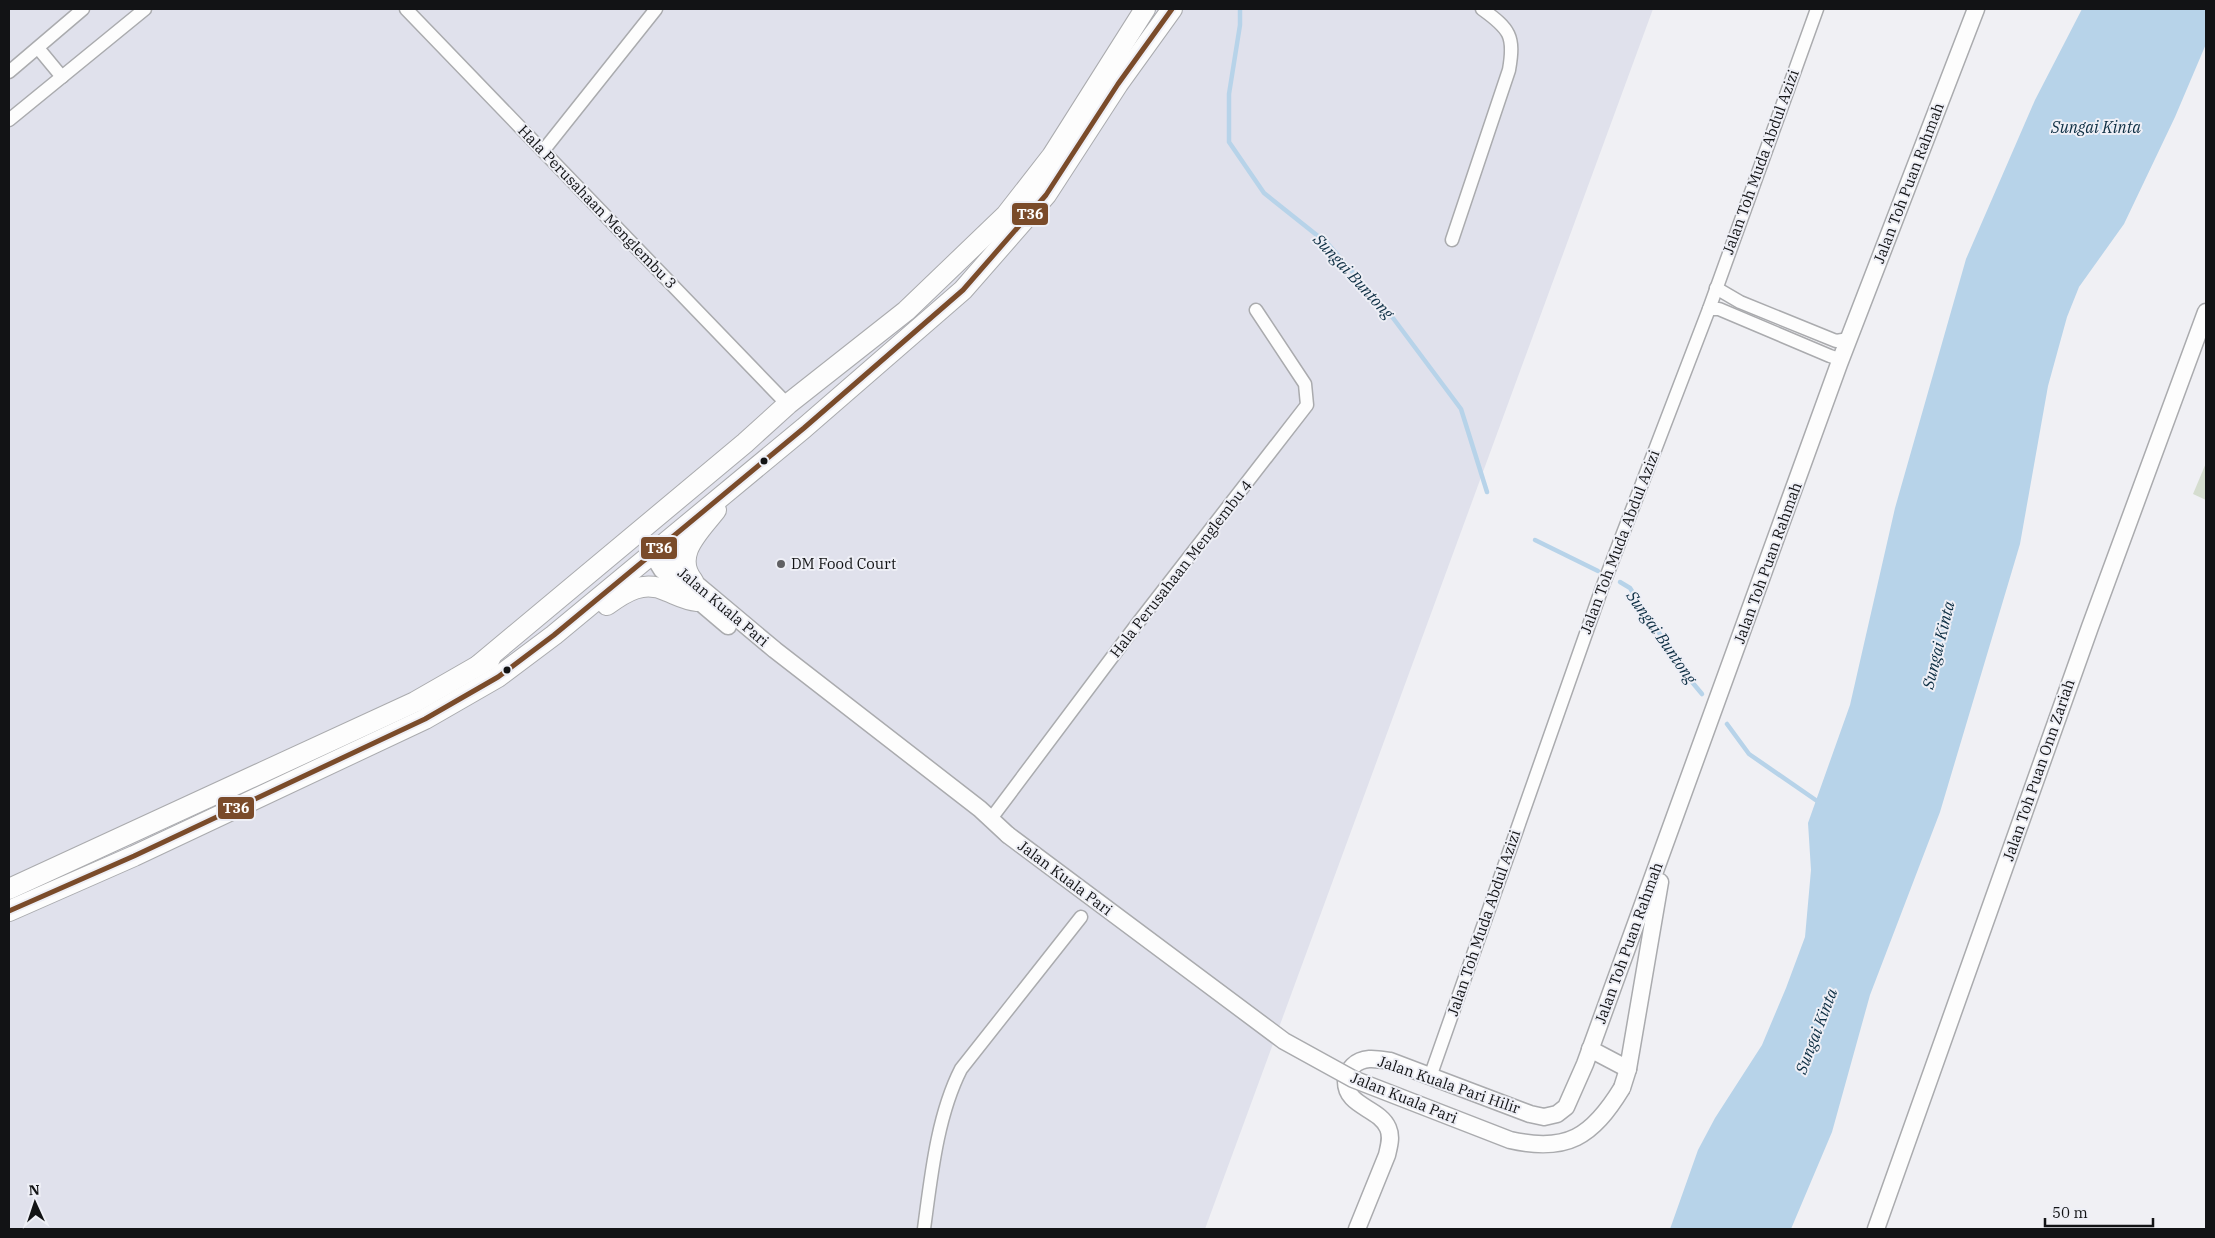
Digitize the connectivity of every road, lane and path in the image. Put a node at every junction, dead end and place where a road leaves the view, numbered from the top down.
1 (83, 9) edge
2 (145, 9) edge
3 (406, 9) edge
4 (656, 9) edge
5 (1145, 9) edge
6 (1172, 9) edge
7 (1482, 9) edge
8 (1816, 9) edge
9 (1976, 9) edge
10 (38, 48) junction
11 (9, 72) edge
12 (62, 77) junction
13 (9, 120) edge
14 (543, 151) junction
15 (1452, 240) dead end
16 (1716, 288) junction
17 (1740, 302) junction
18 (1709, 309) junction
19 (1256, 310) dead end
20 (2206, 312) edge
21 (1734, 315) junction
22 (2203, 329) edge
23 (1849, 338) junction
24 (1839, 364) junction
25 (788, 404) junction
26 (729, 489) junction
27 (652, 554) junction
28 (693, 581) junction
29 (697, 601) junction
30 (479, 664) junction
31 (498, 677) junction
32 (990, 820) junction
33 (1666, 843) junction
34 (9, 889) edge
35 (9, 911) edge
36 (1081, 917) dead end
37 (1590, 1049) junction
38 (1628, 1069) junction
39 (1430, 1077) junction
40 (1557, 1114) joint
41 (924, 1229) edge
42 (1357, 1229) edge
43 (1876, 1229) edge

1 - 10 street
2 - 12 street
3 - 14 street, Hala Perusahaan Menglembu 3
4 - 14 street
5 - 25 main road
6 - 26 main road
7 - 15 street
8 - 16 street, Jalan Toh Muda Abdul Azizi
9 - 23 street, Jalan Toh Puan Rahmah
10 - 11 street
10 - 12 street
12 - 13 street
14 - 25 street, Hala Perusahaan Menglembu 3
16 - 17 street
16 - 18 street, Jalan Toh Muda Abdul Azizi
17 - 21 street
17 - 23 street
18 - 21 street
18 - 39 street, Jalan Toh Muda Abdul Azizi
19 - 32 street, Hala Perusahaan Menglembu 4
20 - 22 street, Jalan Toh Puan Onn Zariah
21 - 24 street
22 - 43 street, Jalan Toh Puan Onn Zariah
23 - 24 street, Jalan Toh Puan Rahmah
24 - 33 street, Jalan Toh Puan Rahmah
25 - 27 main road
25 - 30 main road
26 - 27 main road
26 - 28 main road
27 - 28 street, Jalan Kuala Pari
27 - 29 street, Jalan Kuala Pari
27 - 30 main road
27 - 31 main road
28 - 32 street, Jalan Kuala Pari
29 - 31 main road
29 - 32 street, Jalan Kuala Pari
30 - 34 main road
31 - 35 main road
32 - 38 street, Jalan Kuala Pari, bridge
33 - 37 street, Jalan Toh Puan Rahmah
33 - 38 street, Jalan Kuala Pari
36 - 41 street
37 - 38 street
37 - 40 street, Jalan Toh Puan Rahmah
39 - 40 street, Jalan Kuala Pari Hilir
39 - 42 street, Jalan Kuala Pari Hilir

